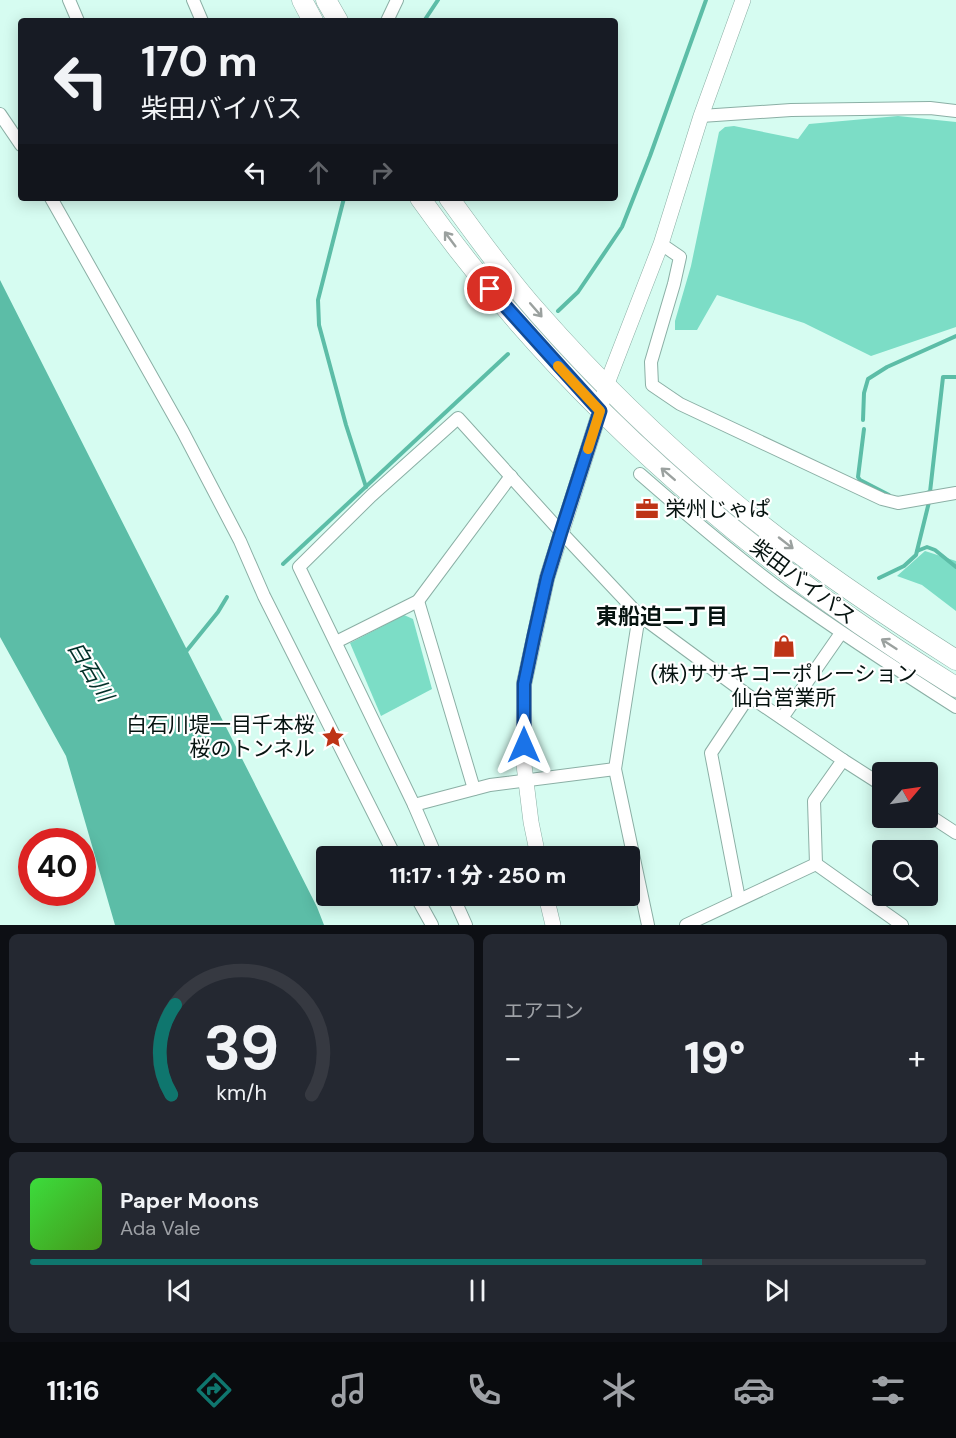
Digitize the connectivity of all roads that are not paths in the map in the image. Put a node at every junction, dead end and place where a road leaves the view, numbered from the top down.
1 (69, 0) edge
2 (193, 0) edge
3 (302, 0) edge
4 (326, 0) edge
5 (398, 0) edge
6 (742, 0) edge
7 (77, 18) edge
8 (201, 18) edge
9 (311, 18) edge
10 (336, 18) edge
11 (389, 18) edge
12 (956, 111) edge
13 (0, 114) edge
14 (701, 116) junction
15 (18, 141) edge
16 (53, 201) edge
17 (422, 201) edge
18 (451, 201) edge
19 (661, 244) junction
20 (606, 386) junction
21 (600, 411) junction
22 (640, 474) dead end
23 (511, 476) junction
24 (956, 493) edge
25 (719, 530) junction
26 (561, 532) junction
27 (418, 601) junction
28 (639, 615) junction
29 (841, 633) junction
30 (336, 642) junction
31 (956, 660) edge
32 (956, 687) edge
33 (749, 696) junction
34 (956, 707) edge
35 (782, 718) junction
36 (843, 760) junction
37 (615, 769) junction
38 (872, 779) edge
39 (526, 781) junction
40 (474, 789) junction
41 (414, 805) junction
42 (938, 821) edge
43 (956, 833) edge
44 (390, 846) edge
45 (432, 846) edge
46 (536, 846) edge
47 (816, 864) junction
48 (739, 899) junction
49 (422, 906) edge
50 (457, 906) edge
51 (548, 906) edge
52 (432, 925) edge
53 (466, 925) edge
54 (553, 925) edge
55 (648, 925) edge
56 (686, 925) edge
57 (902, 925) edge

1 - 7 street
2 - 8 street
3 - 9 highway
4 - 10 highway
5 - 11 street
6 - 14 street
12 - 14 street
13 - 15 street
14 - 19 street
16 - 44 street
21 -> 17 highway, 柴田バイパス
18 -> 20 highway, 柴田バイパス
19 - 20 street
19 - 24 street
20 - 21 street
20 -> 31 highway, 柴田バイパス
25 -> 21 highway, 柴田バイパス
21 - 26 street
22 - 25 street
23 - 26 street
23 - 27 street
23 - 30 street
25 - 29 street
32 -> 25 highway, 柴田バイパス
26 - 28 street
26 - 39 street
27 - 30 street
27 - 40 street
28 - 33 street
28 - 37 street
29 - 34 street
29 - 35 street
30 - 41 street
33 - 35 street
33 - 48 street
35 - 36 street
36 - 38 street
36 - 47 street
37 - 39 street
37 - 55 street
39 - 40 street
39 - 46 street
40 - 41 street
41 - 45 street
42 - 43 street
47 - 48 street
47 - 57 street
48 - 56 street
49 - 52 street
50 - 53 street
51 - 54 street

